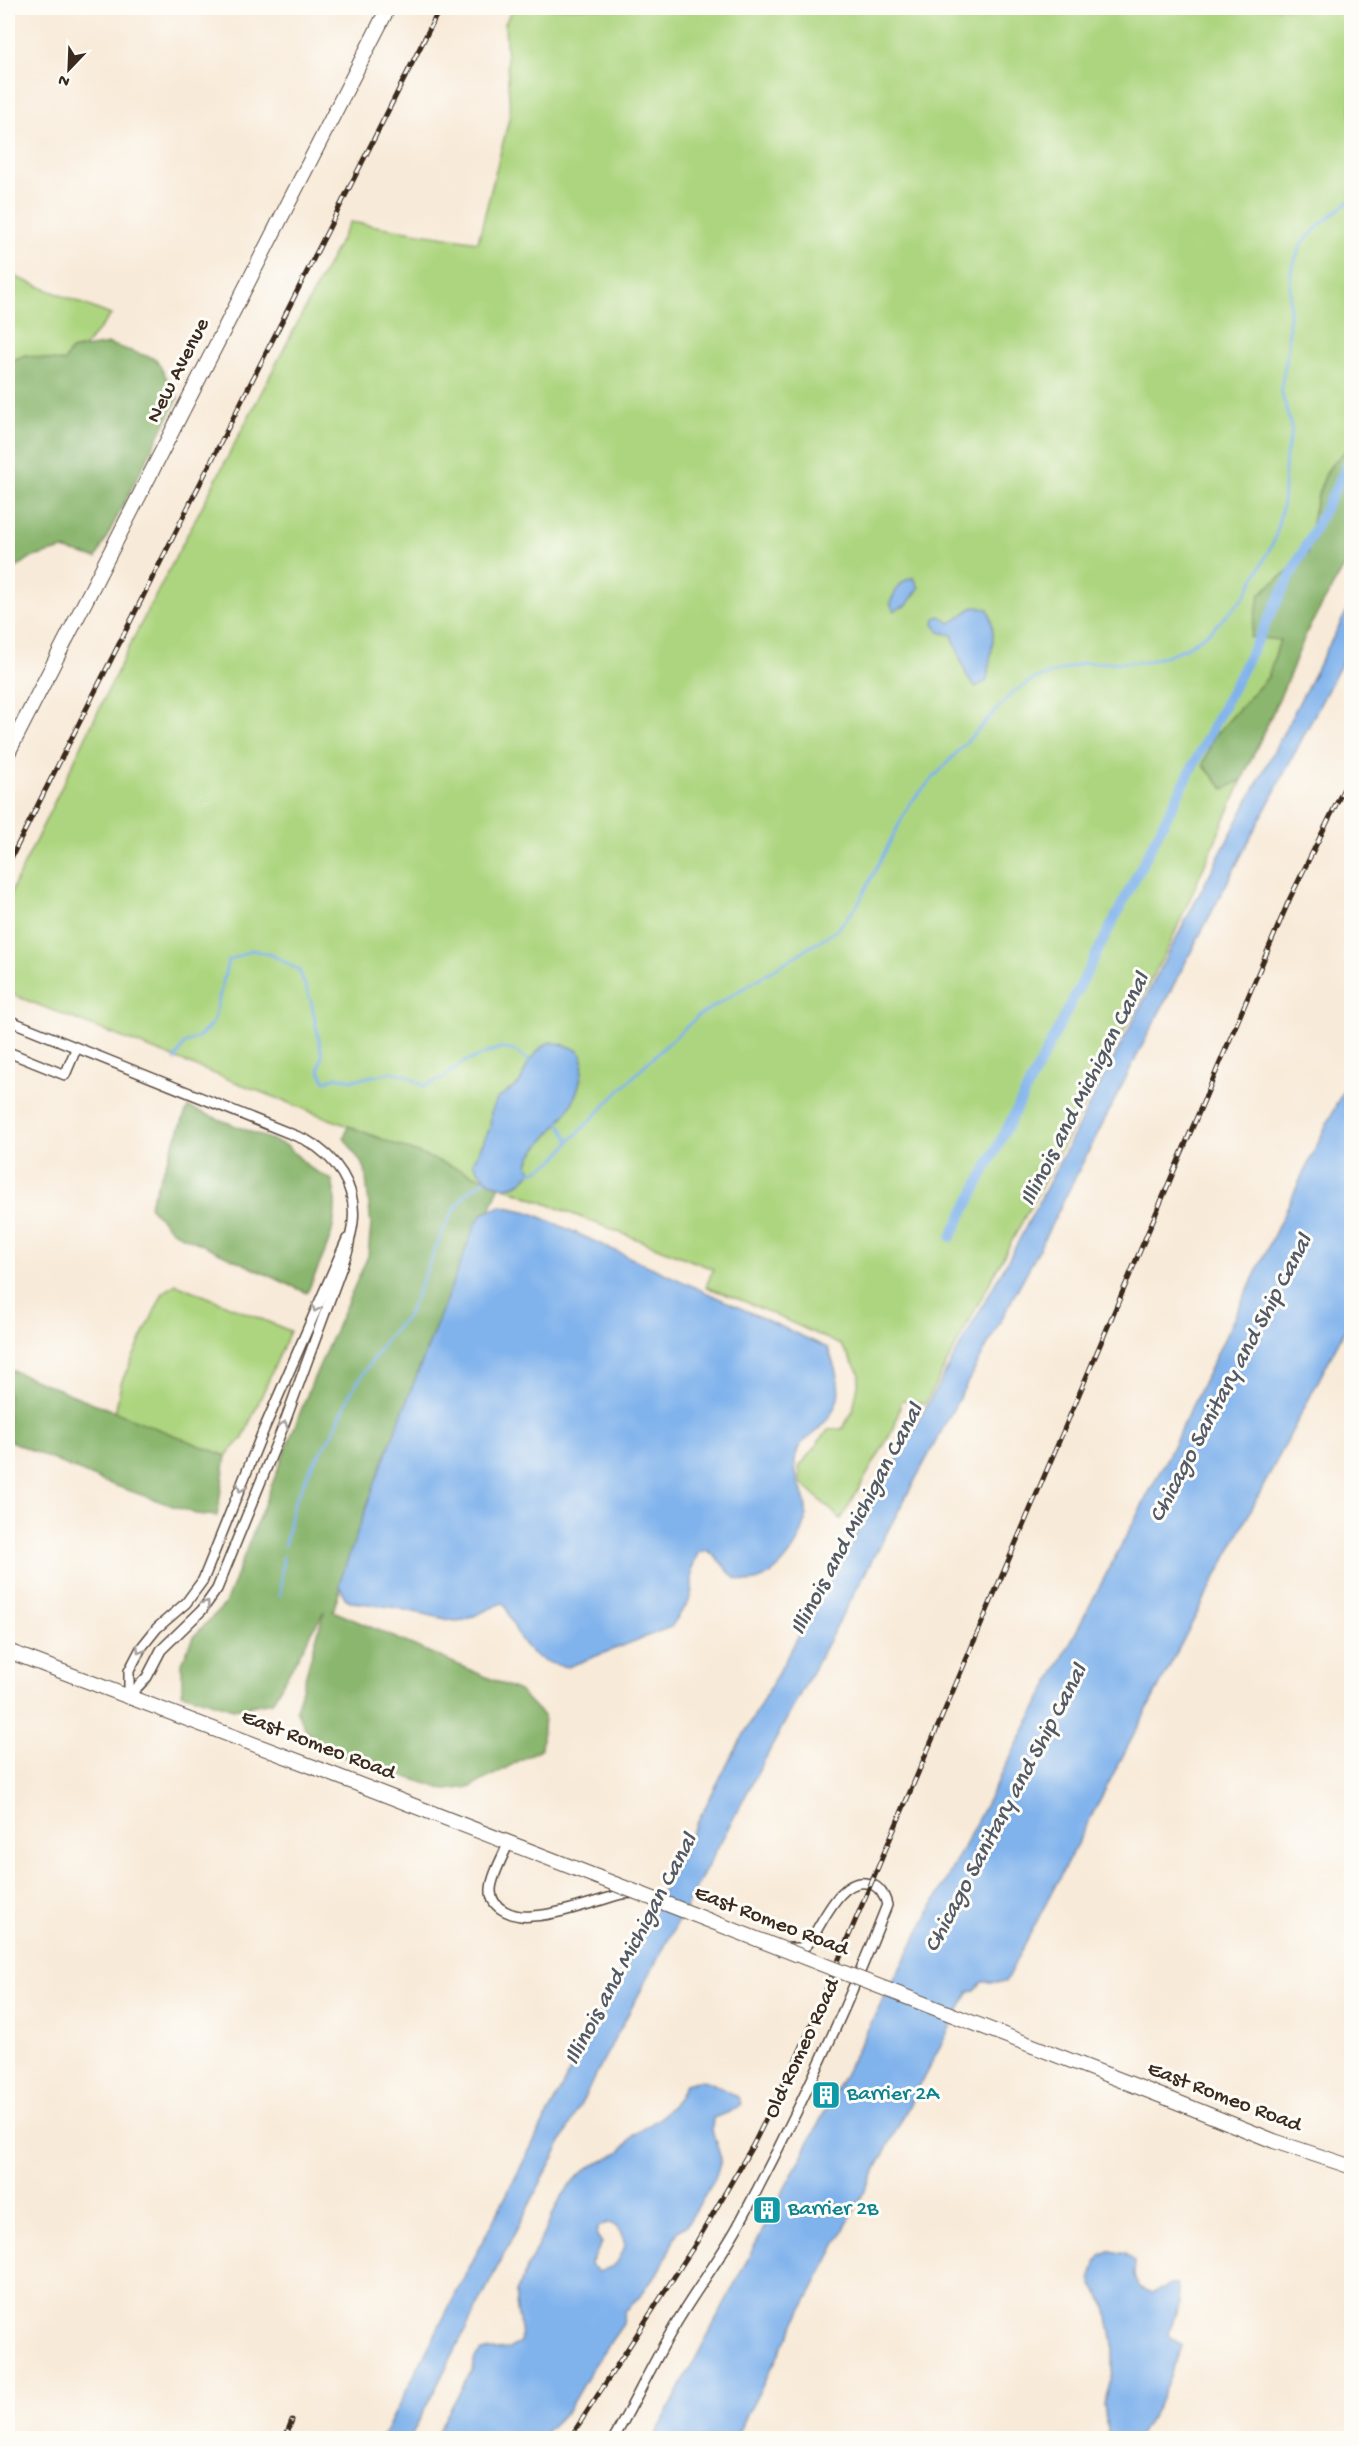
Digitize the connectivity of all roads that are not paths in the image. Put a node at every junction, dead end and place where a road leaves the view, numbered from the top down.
1 (388, 8) edge
2 (8, 753) edge
3 (8, 1020) edge
4 (76, 1049) junction
5 (8, 1052) edge
6 (350, 1236) junction
7 (8, 1651) edge
8 (129, 1696) junction
9 (509, 1842) junction
10 (1352, 2167) edge
11 (614, 2439) edge

1 - 2 main road, New Avenue
3 - 4 street
4 - 5 street
4 - 6 street
8 -> 6 street
6 -> 8 street
7 - 8 main road, East Romeo Road
8 - 9 main road, East Romeo Road
9 - 10 main road, East Romeo Road, bridge
9 - 11 street, Old Romeo Road, bridge

